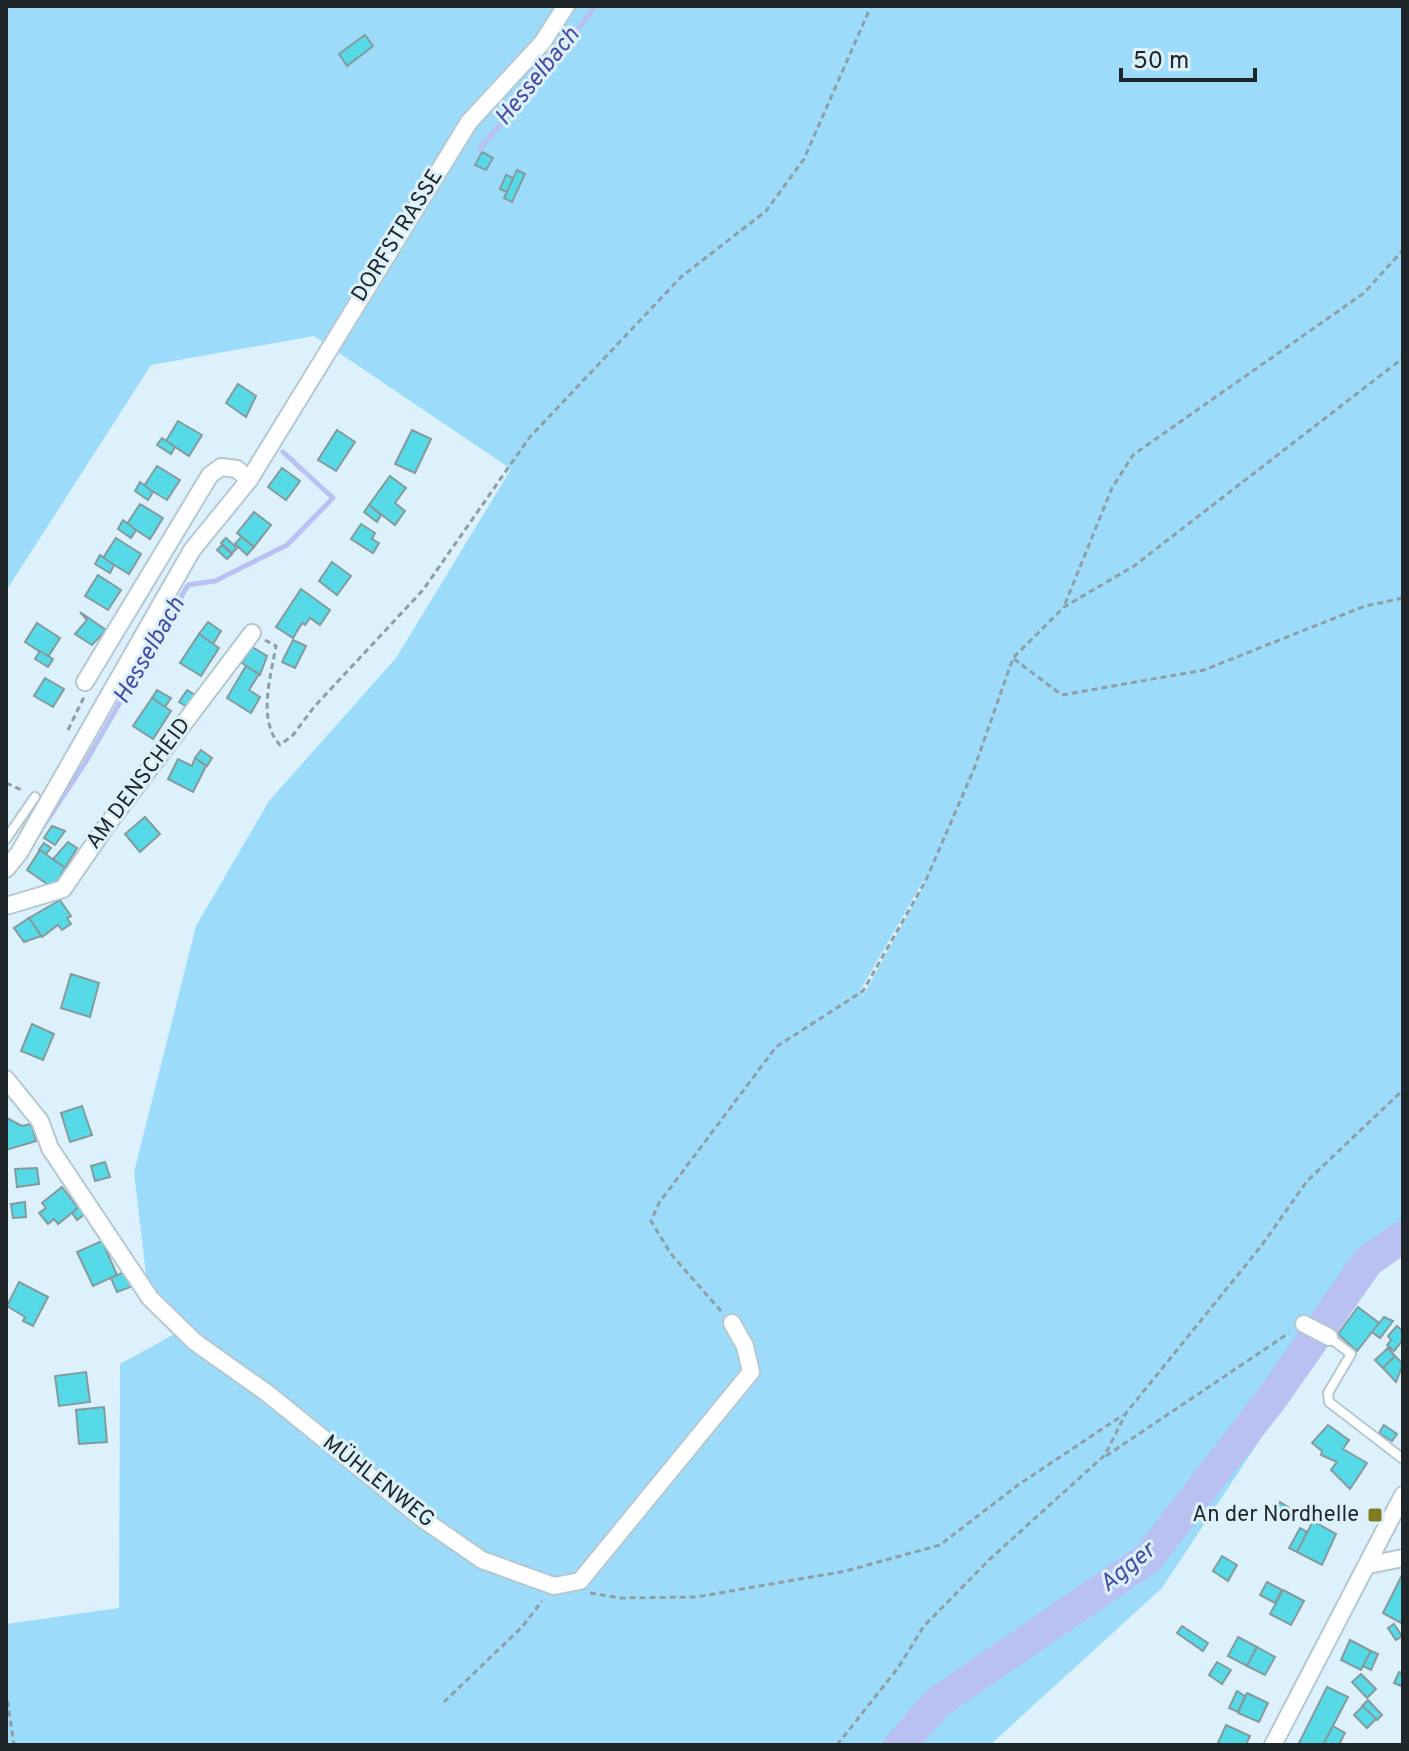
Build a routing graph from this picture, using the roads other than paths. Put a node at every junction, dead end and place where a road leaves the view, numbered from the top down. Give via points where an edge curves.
1 (566, 6) edge
2 (249, 480) junction
3 (252, 633) road end
4 (85, 682) dead end
5 (35, 797) road end
6 (6, 839) edge
7 (6, 869) edge
8 (6, 906) edge
9 (6, 1079) edge
10 (732, 1323) road end
11 (1304, 1324) road end
12 (1329, 1337) joint
13 (1403, 1459) edge
14 (1403, 1495) edge
15 (1403, 1558) edge
16 (1368, 1565) junction
17 (1273, 1745) edge

1 - 2 street, DORFSTRASSE via 542,43 469,122
2 - 4 street via 237,469 221,467 210,475
2 - 7 street, DORFSTRASSE via 184,563
3 - 8 street, AM DENSCHEID via 63,889
5 - 6 lane
9 - 10 street, MÜHLENWEG via 40,1121 50,1148 150,1298 188,1336 470,1552 554,1586 580,1581 751,1372
11 - 12 street
12 - 13 lane via 1351,1354 1328,1393 1329,1402
14 - 16 street
15 - 16 street
16 - 17 street

